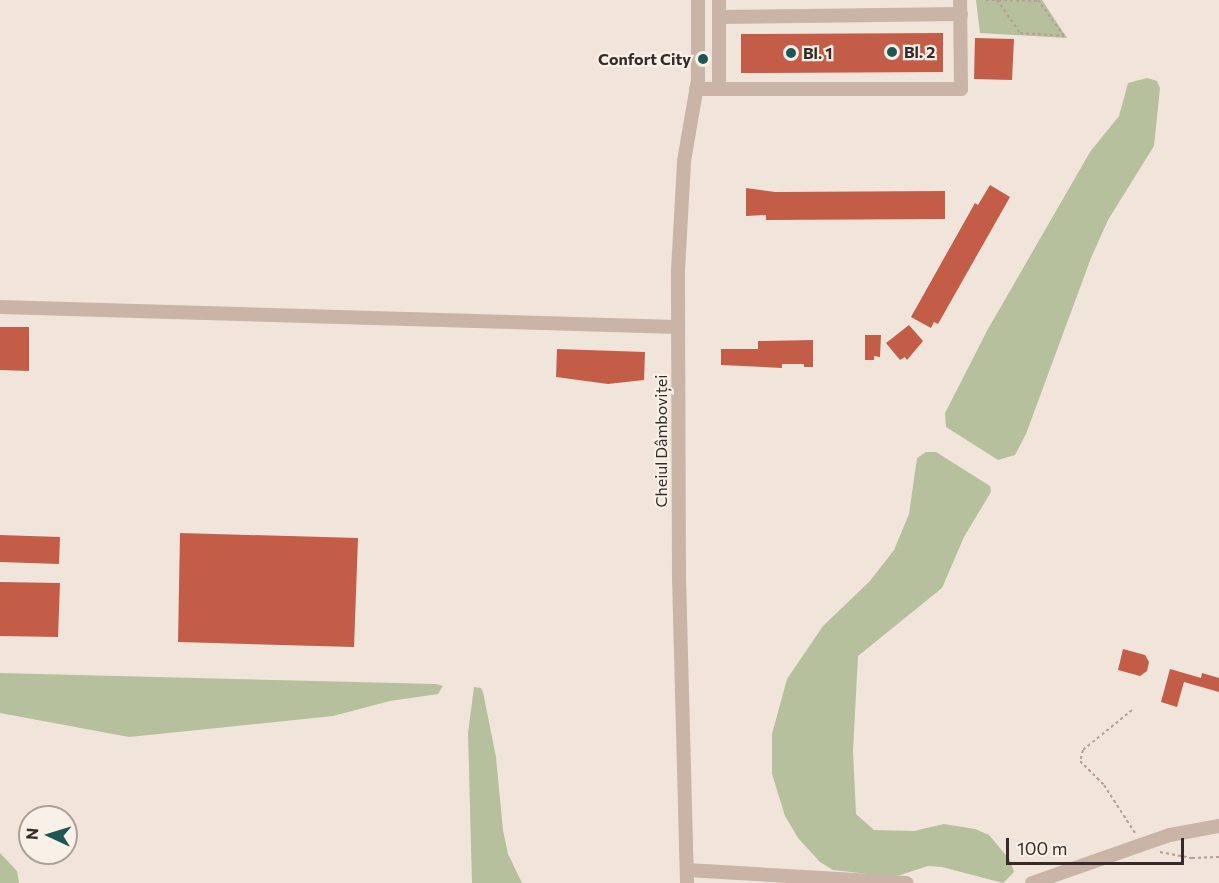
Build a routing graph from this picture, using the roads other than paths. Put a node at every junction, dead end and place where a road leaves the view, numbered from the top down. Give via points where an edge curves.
1 (698, 0) edge
2 (719, 0) edge
3 (960, 0) edge
4 (961, 14) junction
5 (719, 17) junction
6 (696, 89) junction
7 (719, 89) junction
8 (0, 307) edge
9 (677, 327) junction
10 (1219, 826) edge
11 (687, 877) edge
12 (907, 883) edge
13 (1032, 883) edge

1 - 6 street, Cheiul Dâmboviței
2 - 5 street
3 - 4 street
4 - 5 street
4 - 7 street via 961,89
5 - 7 street
6 - 7 street
6 - 9 street, Cheiul Dâmboviței via 682,180
8 - 9 street
9 - 11 street, Cheiul Dâmboviței
10 - 13 street via 1142,844
11 - 12 street

